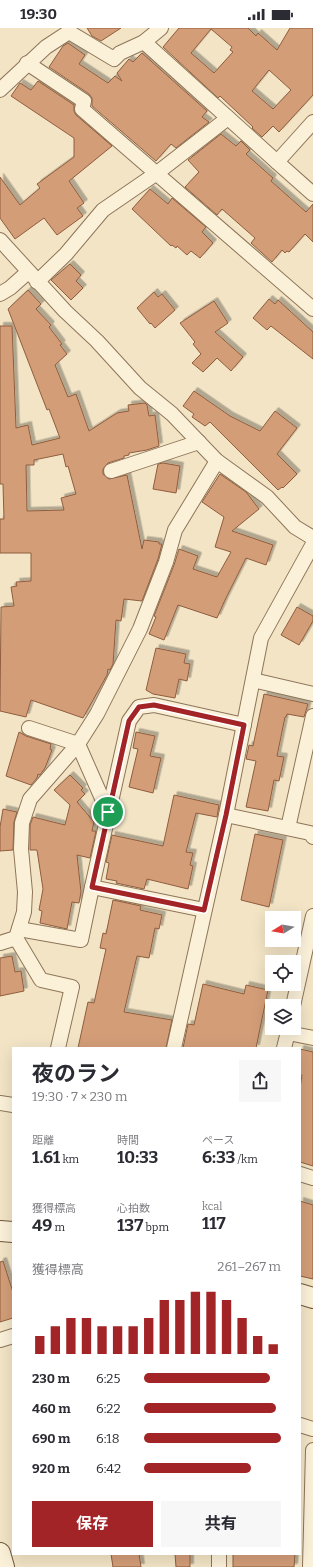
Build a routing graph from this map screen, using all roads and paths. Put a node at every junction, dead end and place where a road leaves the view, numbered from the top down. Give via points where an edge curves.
1 (161, 28) edge
2 (71, 30) edge
3 (144, 42) junction
4 (28, 63) junction
5 (0, 90) edge
6 (228, 118) junction
7 (313, 122) edge
8 (277, 162) junction
9 (157, 173) junction
10 (313, 194) edge
11 (0, 240) edge
12 (32, 277) junction
13 (0, 294) edge
14 (313, 309) edge
15 (199, 442) junction
16 (217, 460) junction
17 (110, 471) dead end
18 (313, 538) edge
19 (313, 544) edge
20 (252, 680) junction
21 (313, 694) edge
22 (313, 716) edge
23 (244, 725) junction
24 (29, 728) dead end
25 (78, 744) junction
26 (108, 812) junction
27 (226, 815) junction
28 (288, 828) junction
29 (313, 837) edge
30 (92, 887) junction
31 (204, 910) junction
32 (313, 916) edge
33 (17, 933) junction
34 (0, 943) edge
35 (295, 999) edge
36 (301, 1034) edge
37 (287, 1035) edge
38 (313, 1038) edge
39 (58, 1047) edge
40 (174, 1047) edge
41 (284, 1047) edge
42 (0, 1103) edge
43 (12, 1105) edge
44 (301, 1174) edge
45 (313, 1178) edge
46 (0, 1231) edge
47 (12, 1232) edge
48 (301, 1294) edge
49 (313, 1298) edge
50 (12, 1336) edge
51 (0, 1340) edge
52 (301, 1425) edge
53 (313, 1429) edge
54 (313, 1450) edge
55 (0, 1553) edge
56 (219, 1555) edge
57 (4, 1567) edge
58 (219, 1567) edge
59 (310, 1567) edge

1 - 3 street
2 - 3 street via 114,58
2 - 4 street
3 - 6 street
4 - 5 street
4 - 9 street via 84,101 86,112
6 - 8 street
6 - 9 street
7 - 8 street
8 - 10 street
9 - 12 street via 103,210 66,254
9 - 14 street
11 - 12 street
12 - 13 street
12 - 15 street via 140,388 172,414
15 - 16 street
15 - 17 street
16 - 18 street via 267,497 295,527
16 - 25 street via 175,530 166,562 140,629
19 - 20 street via 261,638
20 - 21 street
20 - 23 street
22 - 28 street
23 - 26 street via 154,705 139,707 129,721
23 - 27 street
24 - 25 street
25 - 26 street
25 - 33 street via 30,799 24,813 21,835 24,912
26 - 30 street
27 - 28 street
27 - 31 street
28 - 29 street via 310,833
30 - 31 street
30 - 33 street via 80,940
31 - 40 street
32 - 35 street
33 - 34 street
33 - 39 street via 41,980 72,987
36 - 38 street
37 - 41 street
42 - 43 street
44 - 45 street
46 - 47 main road
48 - 49 main road
50 - 51 street
52 - 53 street
54 - 59 street
55 - 57 main road
56 - 58 street

